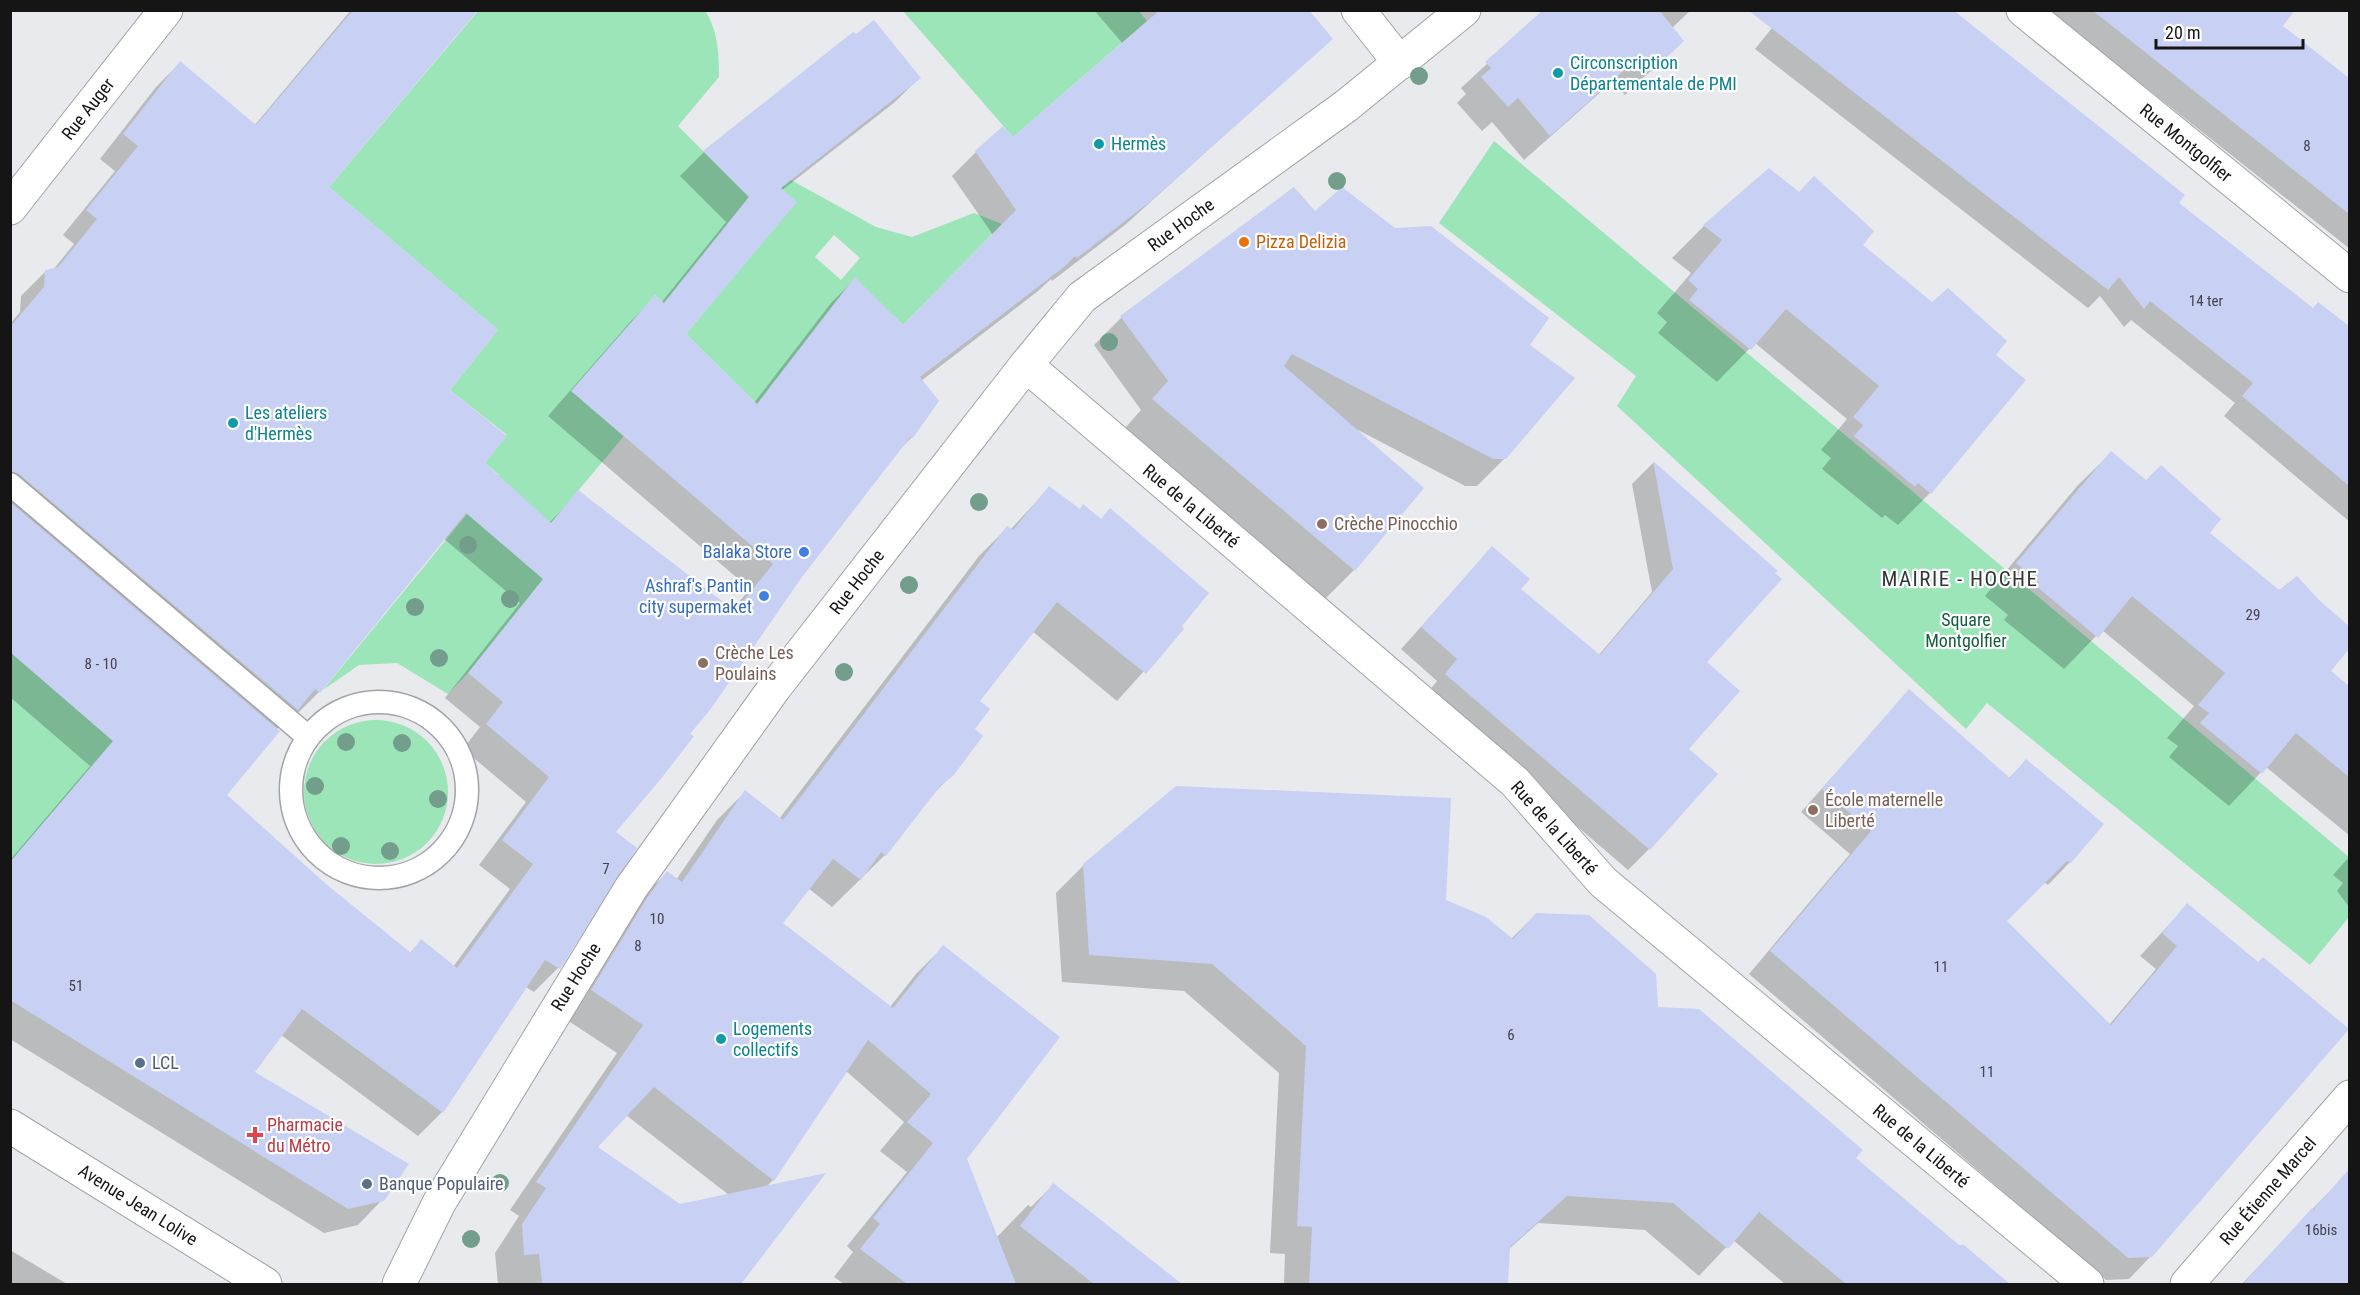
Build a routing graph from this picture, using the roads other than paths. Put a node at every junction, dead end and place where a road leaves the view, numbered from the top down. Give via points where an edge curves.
1 (166, 10) edge
2 (1358, 10) edge
3 (1464, 10) edge
4 (2023, 10) edge
5 (1400, 63) junction
6 (10, 208) edge
7 (2349, 276) edge
8 (1026, 365) junction
9 (10, 484) edge
10 (307, 736) junction
11 (2349, 1097) edge
12 (10, 1126) edge
13 (265, 1284) edge
14 (399, 1284) edge
15 (2087, 1284) edge
16 (2187, 1284) edge

1 - 6 street, Rue Auger
2 - 5 street
3 - 5 street, Rue Hoche
4 - 7 street, Rue Montgolfier
5 - 8 street, Rue Hoche via 1082,297
8 - 14 street, Rue Hoche via 775,687 631,888 440,1203
8 - 15 street, Rue de la Liberté via 1515,782 1603,882
9 - 10 lane
10 - 10 lane via 334,712 369,701 406,705 438,723 459,753 468,789 460,824 440,855 408,874 370,879 335,867 307,842 291,808 292,770
11 - 16 street, Rue Étienne Marcel
12 - 13 street, Avenue Jean Lolive

